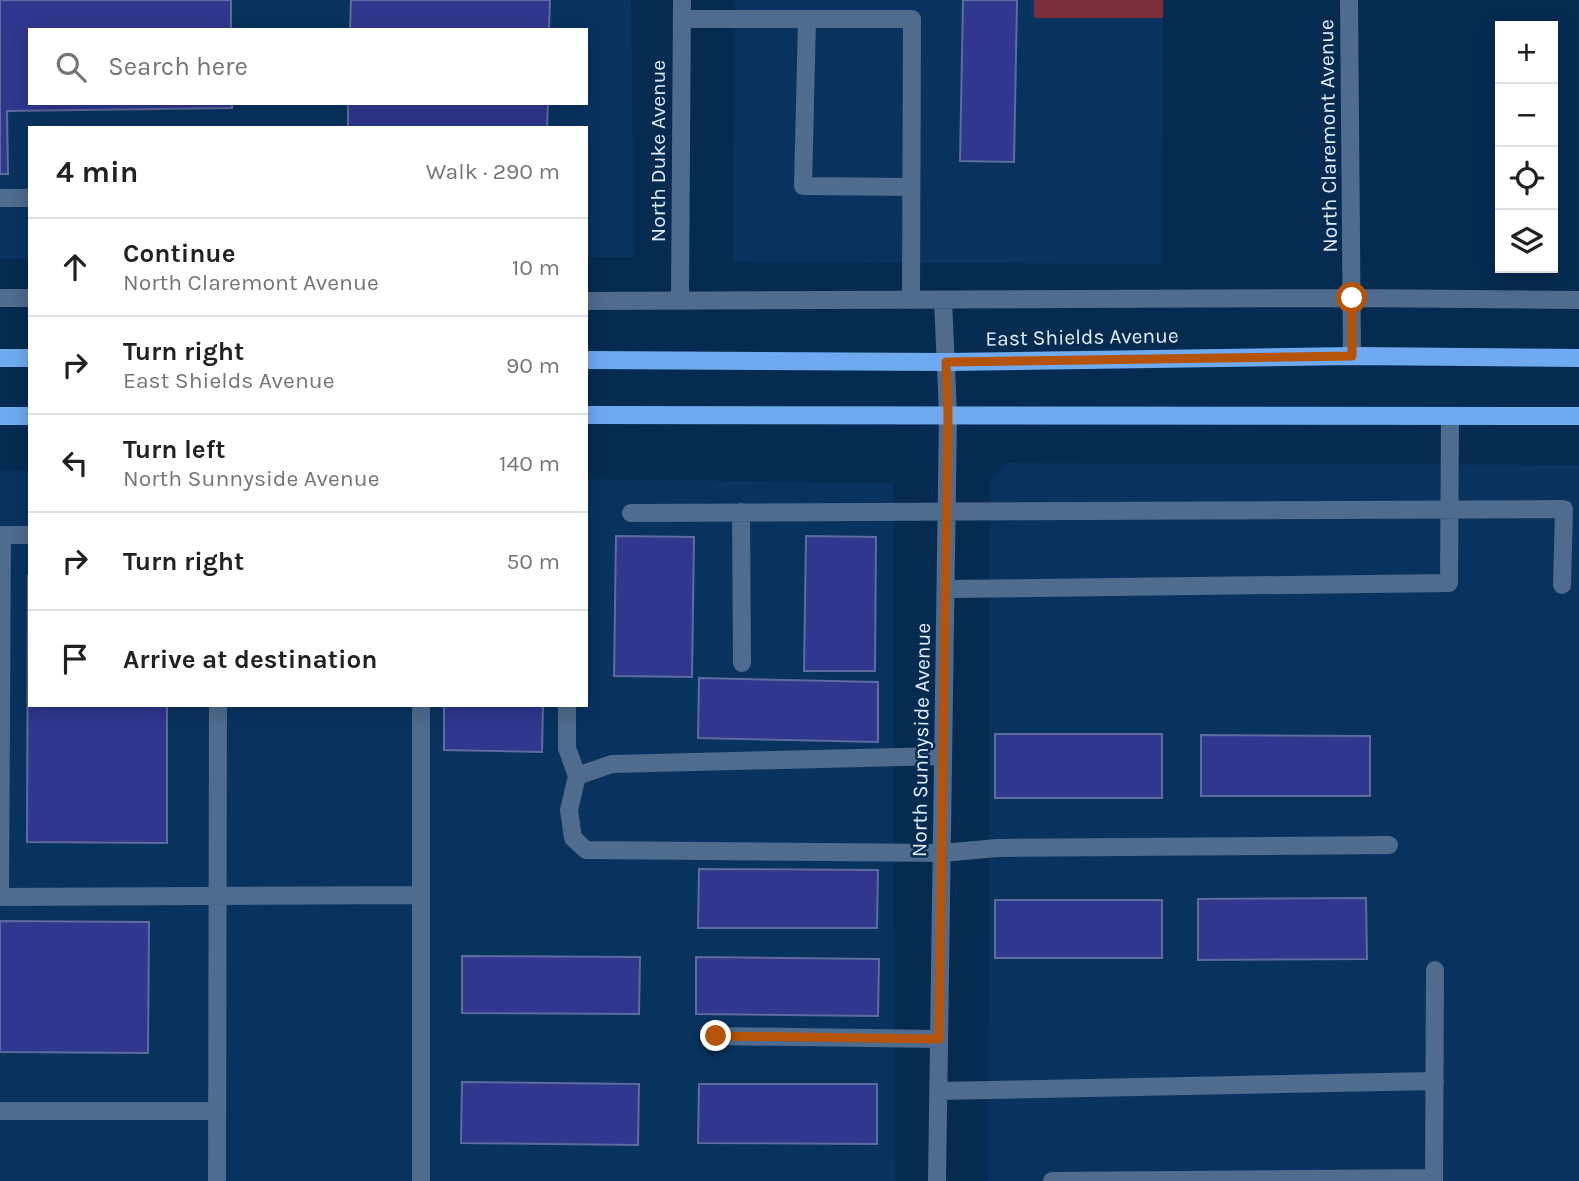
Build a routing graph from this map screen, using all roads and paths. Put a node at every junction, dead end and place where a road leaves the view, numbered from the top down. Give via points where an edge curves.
1 (682, 0) edge
2 (1349, 0) edge
3 (682, 19) junction
4 (807, 19) junction
5 (911, 187) junction
6 (0, 198) edge
7 (28, 198) edge
8 (0, 298) edge
9 (28, 298) edge
10 (1352, 298) junction
11 (911, 300) junction
12 (943, 300) junction
13 (1579, 300) edge
14 (588, 301) edge
15 (680, 301) junction
16 (1352, 356) junction
17 (0, 358) edge
18 (28, 358) edge
19 (1579, 358) edge
20 (588, 360) edge
21 (946, 362) junction
22 (948, 414) junction
23 (588, 415) edge
24 (0, 416) edge
25 (28, 416) edge
26 (1450, 416) junction
27 (1579, 416) edge
28 (1449, 509) junction
29 (947, 511) junction
30 (741, 512) junction
31 (631, 513) dead end
32 (1, 533) edge
33 (28, 535) edge
34 (1562, 585) dead end
35 (946, 589) junction
36 (742, 663) dead end
37 (218, 707) edge
38 (421, 707) edge
39 (567, 707) edge
40 (943, 756) junction
41 (577, 776) junction
42 (1389, 845) dead end
43 (942, 853) junction
44 (217, 895) junction
45 (421, 895) junction
46 (0, 897) edge
47 (1435, 970) dead end
48 (716, 1036) dead end
49 (939, 1039) junction
50 (1435, 1081) junction
51 (938, 1091) junction
52 (0, 1111) edge
53 (217, 1111) junction
54 (1434, 1180) edge
55 (217, 1181) edge
56 (421, 1181) edge
57 (937, 1181) edge
58 (1052, 1181) edge

1 - 3 street, North Duke Avenue
2 - 10 street, North Claremont Avenue
3 - 4 street
3 - 15 street, North Duke Avenue
4 - 5 street via 912,19
4 - 5 street via 803,186
5 - 11 street
6 - 7 street
8 - 9 street
10 - 12 street, East Shields Avenue
10 - 13 street, East Shields Avenue
10 - 16 street, North Claremont Avenue
11 - 12 street, East Shields Avenue
11 - 15 street, East Shields Avenue
12 - 21 street, North Sunnyside Avenue
14 - 15 street, East Shields Avenue
16 - 19 main road, East Shields Avenue
16 - 21 main road, East Shields Avenue
17 - 18 main road
20 - 21 main road, East Shields Avenue
21 - 22 street, North Sunnyside Avenue
22 - 23 main road
22 - 26 main road
22 - 29 street, North Sunnyside Avenue
24 - 25 main road
26 - 27 main road
26 - 28 street
28 - 29 street
28 - 34 street via 1564,509
28 - 35 street via 1449,583
29 - 30 street
29 - 35 street, North Sunnyside Avenue
30 - 31 street
30 - 36 street
32 - 33 street
32 - 46 street
35 - 40 street, North Sunnyside Avenue
37 - 44 street
38 - 45 street
39 - 41 street via 567,748
40 - 41 street via 612,764
40 - 43 street, North Sunnyside Avenue
41 - 43 street via 569,810 573,838 586,850
42 - 43 street via 998,848
43 - 49 street, North Sunnyside Avenue
44 - 45 street
44 - 46 street
44 - 53 street
45 - 56 street
47 - 50 street
48 - 49 street
49 - 51 street, North Sunnyside Avenue
50 - 51 street
50 - 54 street
51 - 57 street, North Sunnyside Avenue
52 - 53 street
53 - 55 street
54 - 58 street

